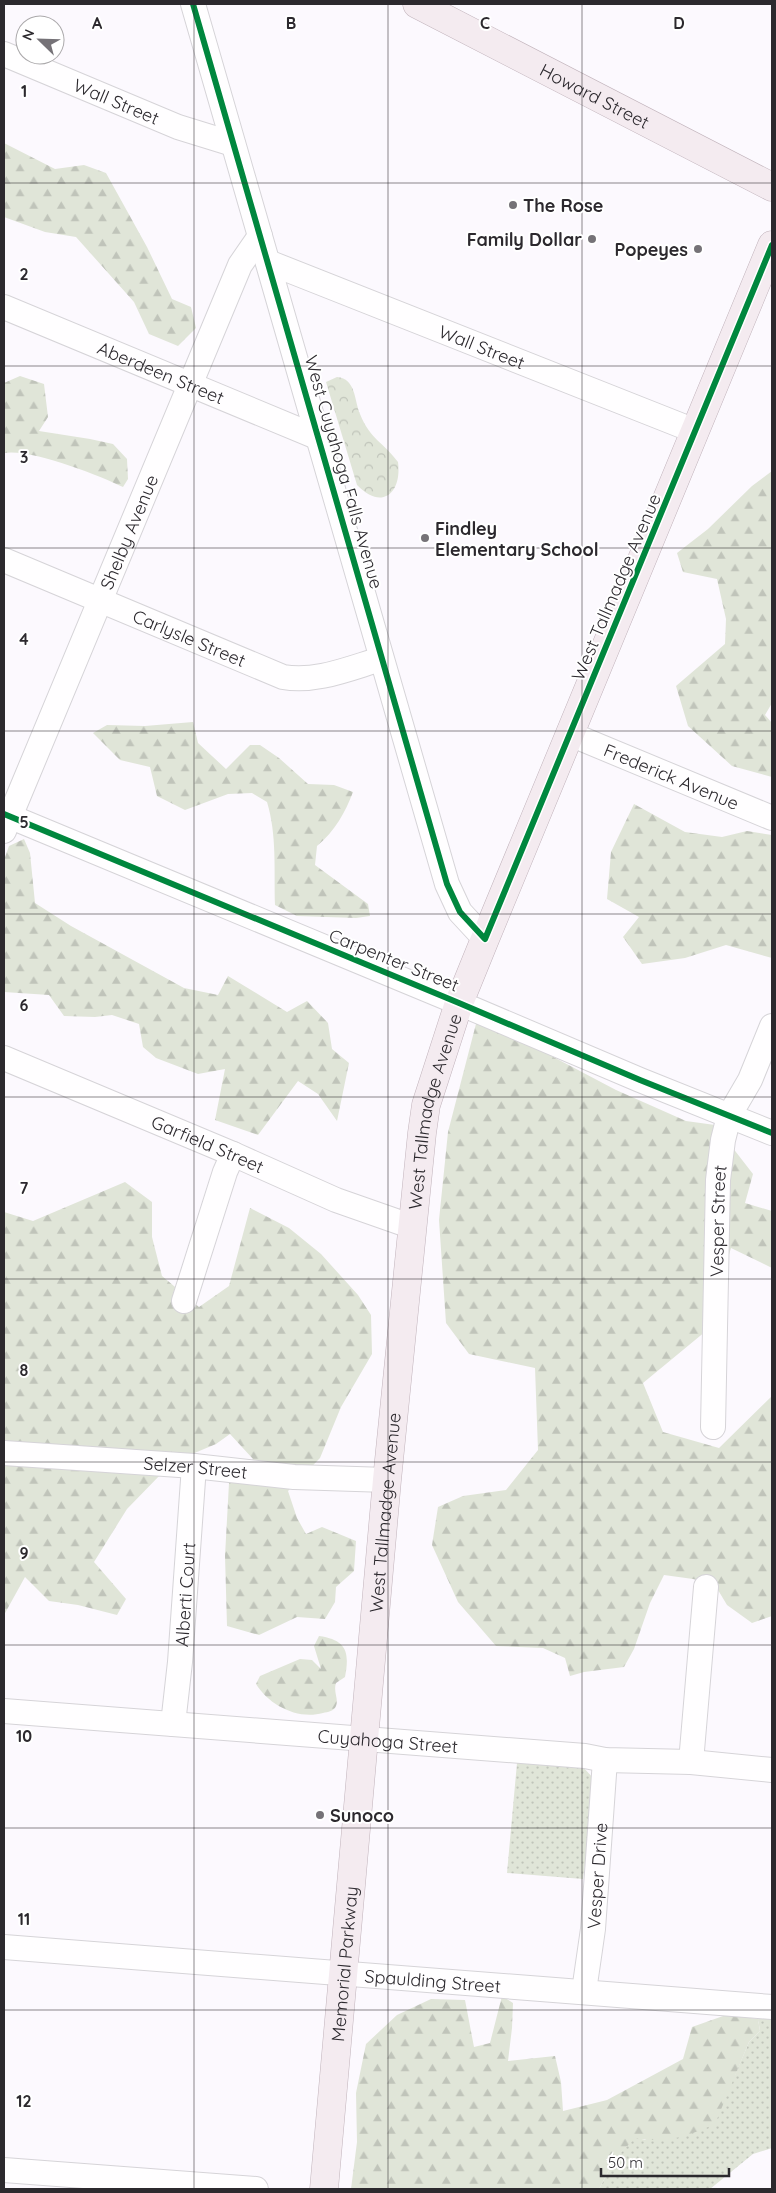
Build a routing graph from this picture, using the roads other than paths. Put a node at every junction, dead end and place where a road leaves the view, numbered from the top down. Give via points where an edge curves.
1 (193, 4) edge
2 (417, 4) edge
3 (4, 54) edge
4 (233, 144) junction
5 (772, 187) edge
6 (260, 236) junction
7 (772, 246) edge
8 (268, 262) junction
9 (4, 307) edge
10 (190, 385) junction
11 (695, 431) junction
12 (319, 438) junction
13 (4, 560) edge
14 (100, 599) junction
15 (381, 659) junction
16 (570, 734) junction
17 (772, 818) edge
18 (6, 820) edge
19 (485, 939) junction
20 (460, 1003) junction
21 (772, 1026) edge
22 (4, 1058) edge
23 (729, 1116) junction
24 (772, 1133) edge
25 (233, 1154) junction
26 (413, 1227) junction
27 (184, 1301) dead end
28 (713, 1427) dead end
29 (4, 1453) edge
30 (194, 1466) junction
31 (387, 1480) junction
32 (706, 1587) dead end
33 (4, 1711) edge
34 (173, 1724) junction
35 (364, 1739) junction
36 (605, 1760) junction
37 (692, 1762) junction
38 (772, 1770) edge
39 (4, 1947) edge
40 (344, 1973) junction
41 (584, 1991) junction
42 (772, 2007) edge
43 (4, 2170) edge
44 (256, 2189) edge
45 (324, 2189) edge

1 - 4 street, West Cuyahoga Falls Avenue
2 - 5 main road, Howard Street
3 - 4 street, Wall Street via 178,127
4 - 6 street, West Cuyahoga Falls Avenue
6 - 8 street, West Cuyahoga Falls Avenue
6 - 10 street, Shelby Avenue via 240,265
7 - 11 main road, West Tallmadge Avenue
8 - 11 street, Wall Street
8 - 12 street, West Cuyahoga Falls Avenue
9 - 10 street, Aberdeen Street
10 - 12 street, Aberdeen Street
10 - 14 street, Shelby Avenue
11 - 16 main road, West Tallmadge Avenue
12 - 15 street, West Cuyahoga Falls Avenue
13 - 14 street, Carlysle Street
14 - 15 street, Carlysle Street via 283,677 311,678
14 - 18 street, Shelby Avenue
15 - 19 street, West Cuyahoga Falls Avenue via 447,884 460,912
16 - 17 street, Frederick Avenue
16 - 19 main road, West Tallmadge Avenue
18 - 20 street, Carpenter Street
19 - 20 main road, West Tallmadge Avenue
20 - 23 street, Carpenter Street
20 - 26 main road, West Tallmadge Avenue via 426,1106
21 - 23 street, Vesper Street via 750,1080
22 - 25 street, Garfield Street
23 - 24 street, Carpenter Street
23 - 28 street, Vesper Street via 718,1180
25 - 26 street, Garfield Street via 336,1200
25 - 27 street
26 - 31 main road, West Tallmadge Avenue
29 - 30 street, Selzer Street
30 - 31 street, Selzer Street via 294,1477
30 - 34 street, Alberti Court
31 - 35 main road, West Tallmadge Avenue
32 - 37 street
33 - 34 street, Cuyahoga Street
34 - 35 street, Cuyahoga Street
35 - 36 street, Cuyahoga Street via 534,1751
35 - 40 main road, Memorial Parkway
36 - 37 street, Cuyahoga Street
36 - 41 street, Vesper Drive
37 - 38 street, Cuyahoga Street
39 - 40 street, Spaulding Street
40 - 41 street, Spaulding Street
40 - 45 main road, Memorial Parkway
41 - 42 street, Spaulding Street
43 - 44 street

